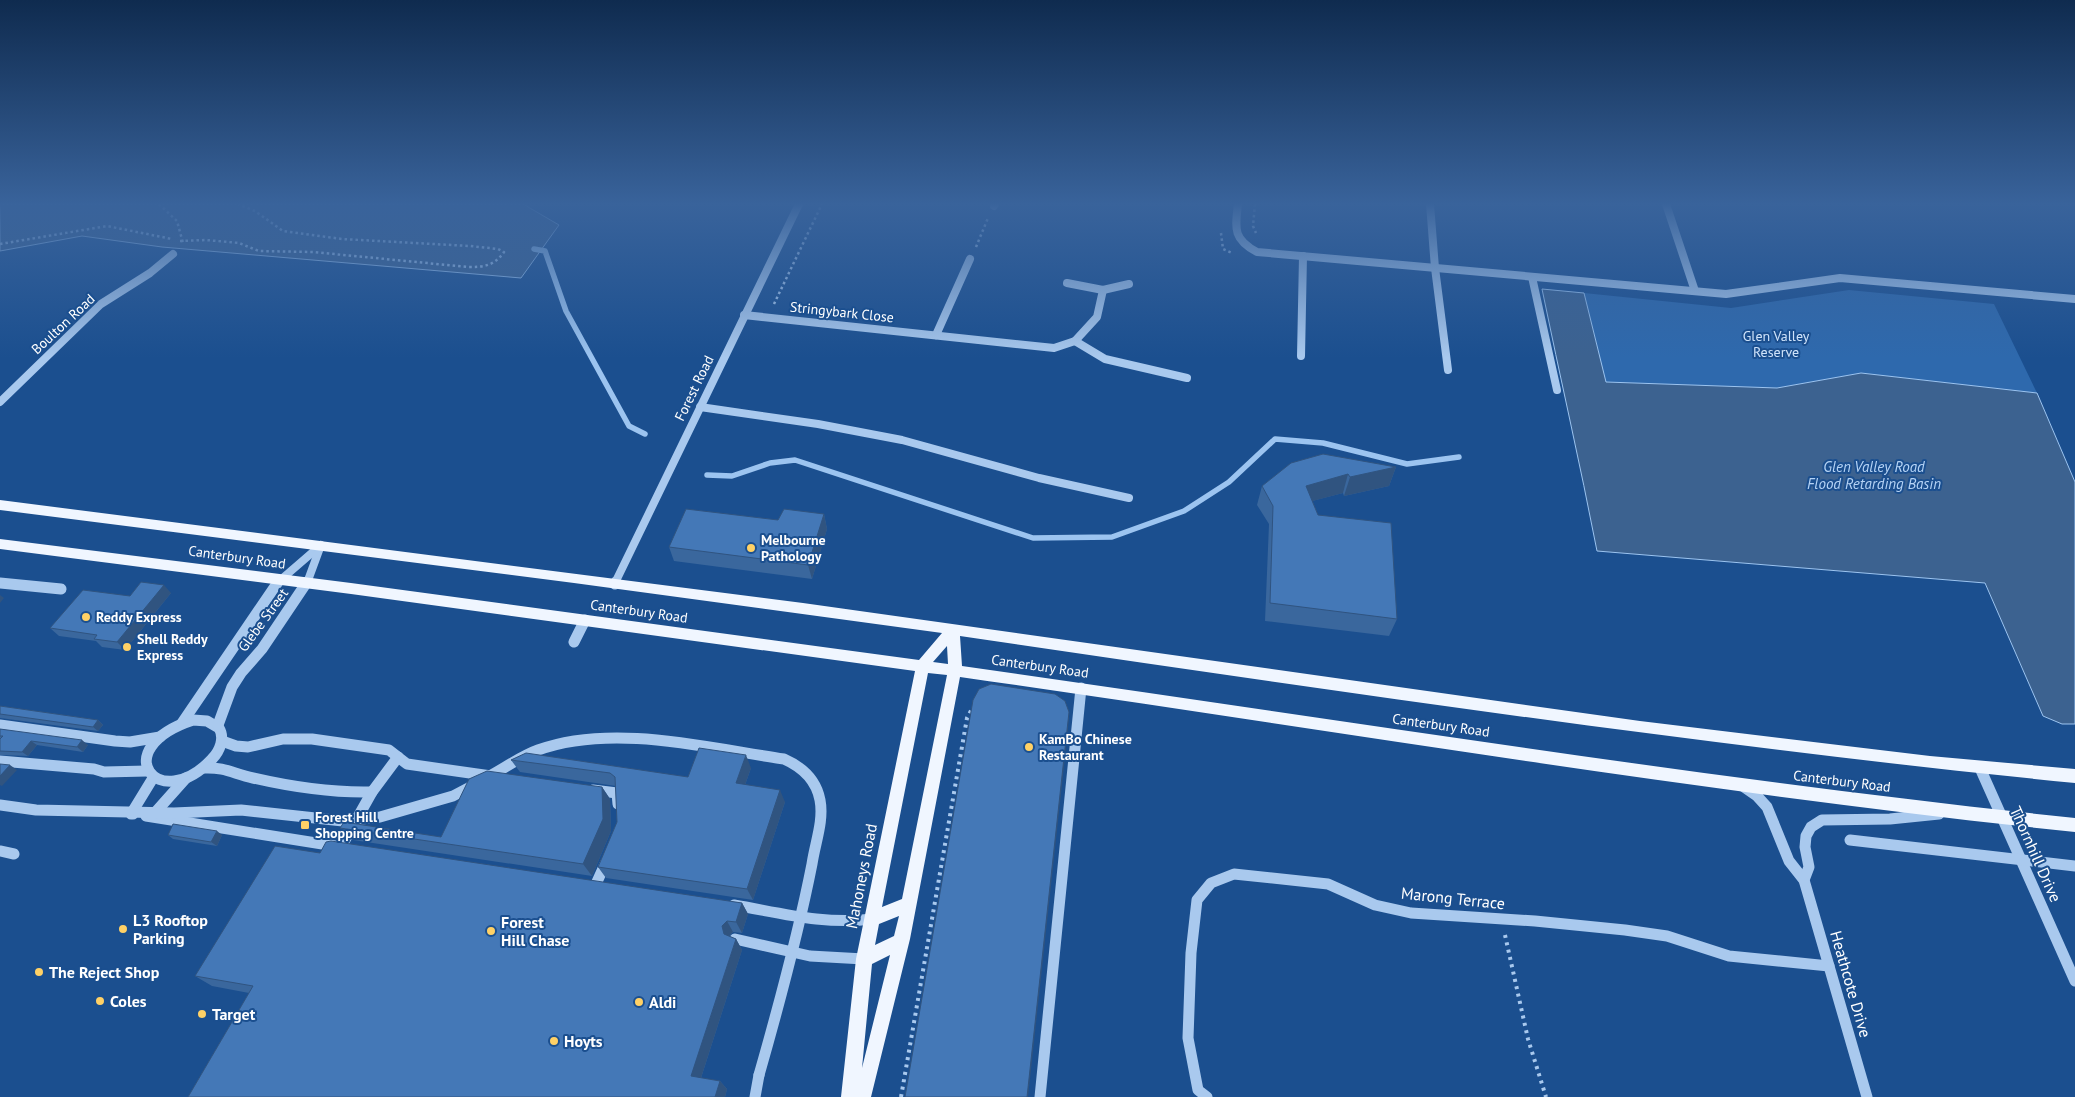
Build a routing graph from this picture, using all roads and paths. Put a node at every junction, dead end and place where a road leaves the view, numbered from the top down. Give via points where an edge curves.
1 (172, 255) edge
2 (346, 255) edge
3 (502, 255) edge
4 (774, 255) edge
5 (798, 255) edge
6 (972, 255) edge
7 (1294, 255) edge
8 (1434, 255) edge
9 (1683, 255) edge
10 (1303, 256) junction
11 (970, 259) joint
12 (1435, 268) junction
13 (1532, 277) junction
14 (1067, 283) dead end
15 (1129, 284) dead end
16 (1103, 290) junction
17 (1695, 291) junction
18 (2075, 299) edge
19 (772, 309) dead end
20 (744, 315) junction
21 (936, 335) junction
22 (1075, 341) junction
23 (1301, 356) dead end
24 (1448, 370) dead end
25 (1186, 378) dead end
26 (1558, 390) dead end
27 (0, 402) edge
28 (700, 407) junction
29 (1130, 498) dead end
30 (1, 508) edge
31 (0, 544) edge
32 (321, 545) junction
33 (280, 579) junction
34 (0, 583) edge
35 (307, 583) junction
36 (615, 584) junction
37 (61, 589) dead end
38 (585, 620) junction
39 (953, 629) junction
40 (574, 642) dead end
41 (923, 665) junction
42 (955, 670) junction
43 (1081, 688) junction
44 (976, 704) edge
45 (182, 723) junction
46 (0, 725) edge
47 (218, 726) junction
48 (160, 737) junction
49 (222, 741) junction
50 (398, 757) junction
51 (0, 761) edge
52 (204, 768) junction
53 (1980, 768) junction
54 (150, 774) junction
55 (2075, 776) edge
56 (186, 778) junction
57 (510, 779) edge
58 (1741, 785) junction
59 (578, 788) edge
60 (372, 792) junction
61 (0, 805) edge
62 (1956, 812) junction
63 (618, 813) edge
64 (151, 817) junction
65 (2002, 818) junction
66 (2075, 825) edge
67 (1850, 840) dead end
68 (612, 848) edge
69 (0, 852) edge
70 (14, 854) dead end
71 (2021, 860) junction
72 (2075, 866) edge
73 (1804, 880) junction
74 (596, 884) edge
75 (718, 902) edge
76 (909, 904) junction
77 (872, 919) junction
78 (1502, 920) junction
79 (734, 938) edge
80 (901, 941) junction
81 (864, 959) junction
82 (1829, 966) junction
83 (2075, 981) edge
84 (754, 1097) edge
85 (850, 1097) edge
86 (862, 1097) edge
87 (901, 1097) edge
88 (1040, 1097) edge
89 (1207, 1097) edge
90 (1546, 1097) edge
91 (1867, 1097) edge

1 - 27 street, Boulton Road via 101,304
2 - 3 path via 468,267 489,267
4 - 20 street, Forest Road
5 - 19 path
6 - 11 path
7 - 10 street
8 - 12 street
9 - 17 street
10 - 12 street
10 - 23 street
11 - 21 street
12 - 13 street
12 - 24 street
13 - 17 street
13 - 26 street
14 - 16 street
15 - 16 street
16 - 22 street via 1097,317
17 - 18 street via 1726,294 1840,278
20 - 21 street, Stringybark Close
20 - 28 street, Forest Road
21 - 22 street, Stringybark Close via 1054,348
22 - 25 street via 1105,359
28 - 29 street via 902,440 1039,478
28 - 36 street, Forest Road
30 - 32 main road, Canterbury Road
31 - 33 main road, Canterbury Road
32 - 33 street, Glebe Street
32 - 35 street, Glebe Street
32 - 36 main road, Canterbury Road
33 - 35 main road, Canterbury Road
33 - 45 street, Glebe Street
34 - 37 street
35 - 38 main road, Canterbury Road
35 - 47 street, Glebe Street via 232,687
36 - 39 main road, Canterbury Road
38 - 40 street
38 - 41 main road, Canterbury Road
39 - 41 main road
39 - 42 main road
39 - 53 main road, Canterbury Road via 1409,696
41 - 42 main road, Canterbury Road
41 - 77 main road, Mahoneys Road
42 - 43 main road, Canterbury Road
42 - 76 main road
43 - 58 main road, Canterbury Road
43 - 88 street
44 - 87 path via 967,718
45 - 47 street via 203,720
45 - 48 street
46 - 48 street via 130,742
47 - 49 street
48 - 54 street via 147,755
49 - 50 street via 248,747 284,739 312,739 389,750
49 - 52 street
50 - 57 street via 407,764
50 - 60 street
51 - 54 street
52 - 56 street
52 - 60 street via 219,767 252,778 340,793
53 - 55 main road, Canterbury Road
53 - 65 street, Thornhill Drive
54 - 56 street via 162,781
54 - 64 street via 131,814
56 - 64 street
58 - 62 main road, Canterbury Road
58 - 73 street, Heathcote Drive via 1758,796 1767,807 1780,833 1788,861
59 - 63 street via 617,793
60 - 64 street via 346,848
61 - 84 street, bridge via 36,810 174,814 241,810 342,821 380,817 453,796 539,750 565,742 657,742 797,764 806,771 818,793 821,814 806,893
62 - 65 main road, Canterbury Road
62 - 73 street, Heathcote Drive via 1890,820 1822,820 1806,836 1809,867
65 - 66 main road, Canterbury Road
65 - 71 street, Thornhill Drive
67 - 71 street
68 - 74 street
69 - 70 street
71 - 72 street
71 - 83 street, Thornhill Drive
73 - 82 street, Heathcote Drive
75 - 77 lane via 825,921
76 - 77 main road
76 - 80 main road
77 - 81 main road, Mahoneys Road
78 - 82 street, Marong Terrace via 1625,930 1667,936 1729,956
78 - 89 street, Marong Terrace via 1411,913 1375,905 1328,884 1234,874 1211,883 1198,900 1191,953 1188,1038 1198,1090
78 - 90 path via 1528,1039
79 - 81 street via 810,956
80 - 81 main road
80 - 86 main road
81 - 85 main road, Mahoneys Road
82 - 91 street, Heathcote Drive

